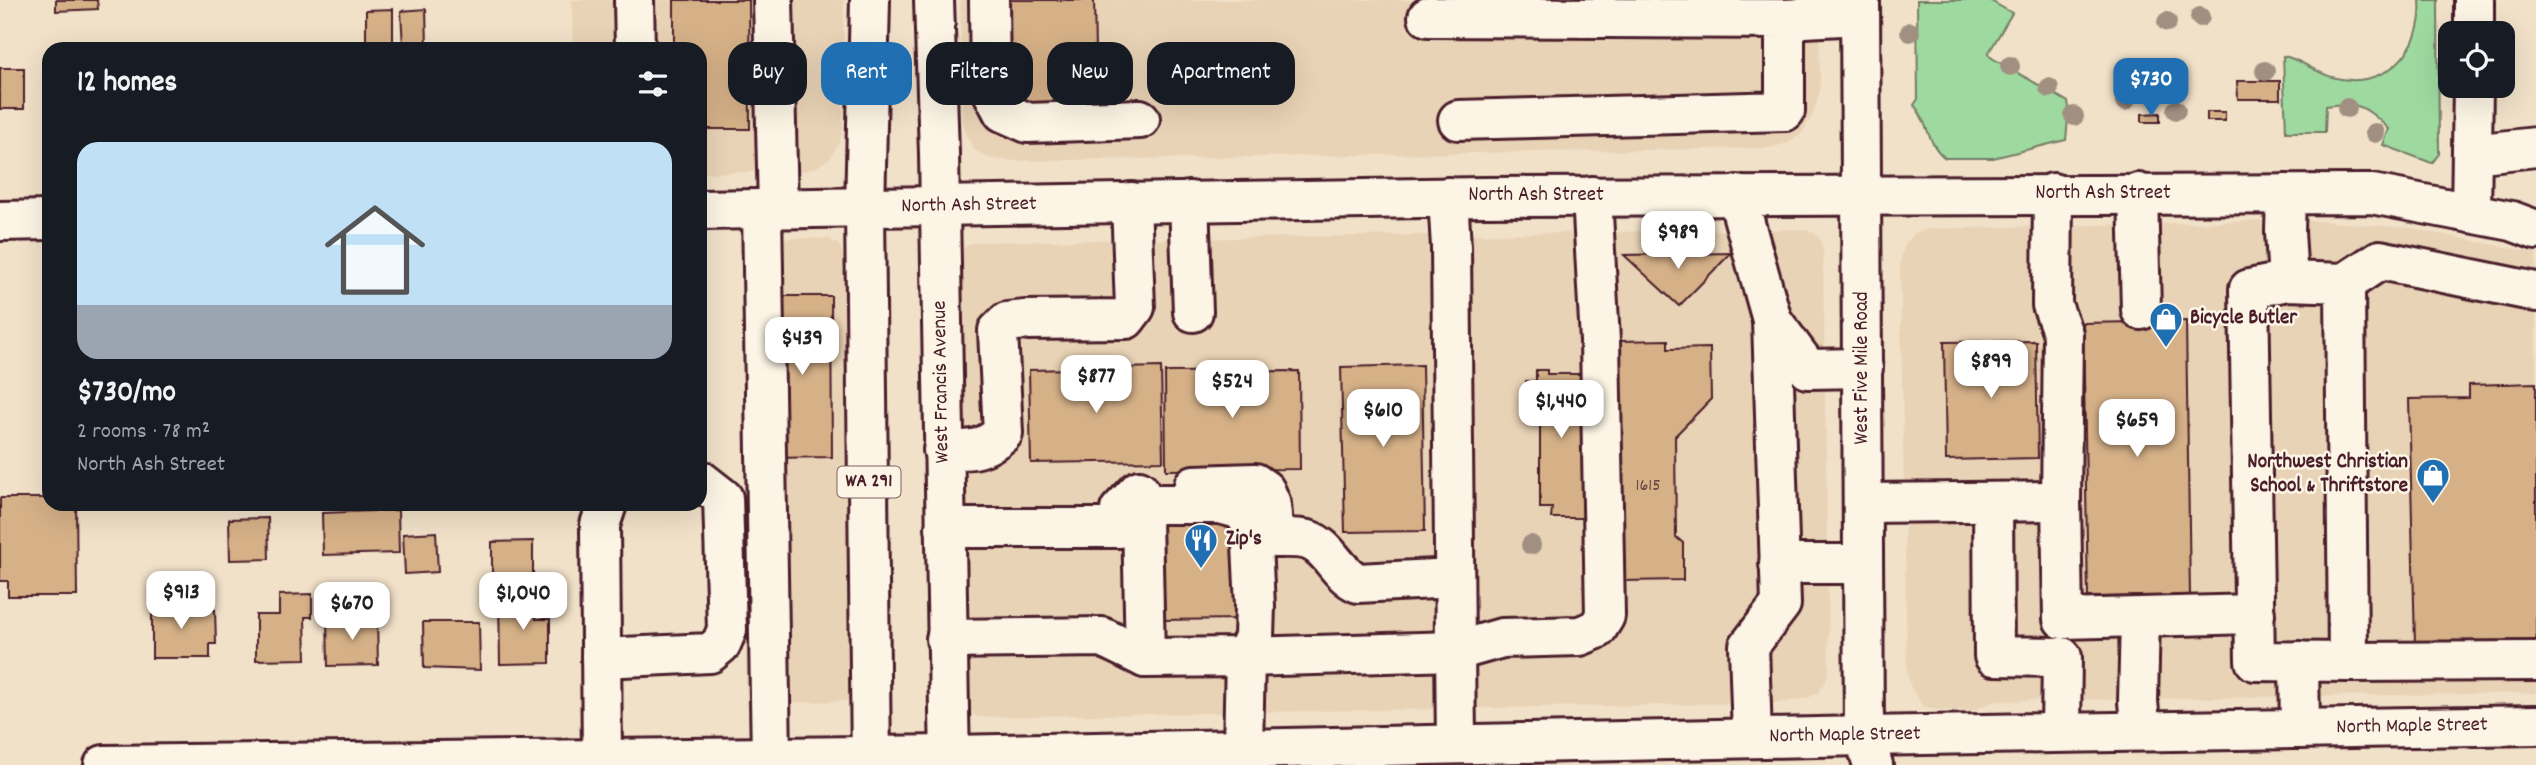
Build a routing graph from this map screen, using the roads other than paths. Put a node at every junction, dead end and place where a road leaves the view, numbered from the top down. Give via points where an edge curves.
1 (634, 0) edge
2 (773, 0) edge
3 (870, 0) edge
4 (934, 0) edge
5 (989, 0) edge
6 (2474, 0) edge
7 (1860, 8) edge
8 (1428, 17) dead end
9 (1785, 19) junction
10 (2474, 21) edge
11 (635, 42) edge
12 (2473, 98) edge
13 (1140, 119) dead end
14 (1458, 120) dead end
15 (2536, 146) edge
16 (2472, 154) junction
17 (2138, 193) junction
18 (1862, 194) junction
19 (2053, 194) junction
20 (2286, 194) junction
21 (1737, 195) junction
22 (1592, 196) junction
23 (1448, 197) junction
24 (1189, 201) junction
25 (1132, 202) junction
26 (939, 207) junction
27 (865, 208) junction
28 (770, 209) junction
29 (707, 210) edge
30 (2471, 213) junction
31 (42, 220) edge
32 (0, 221) edge
33 (2536, 230) edge
34 (2288, 281) junction
35 (2345, 283) junction
36 (2536, 292) edge
37 (2141, 310) dead end
38 (1193, 312) dead end
39 (1772, 320) junction
40 (1863, 368) junction
41 (943, 450) junction
42 (707, 486) edge
43 (2061, 501) junction
44 (1993, 502) junction
45 (1863, 503) junction
46 (605, 511) edge
47 (945, 528) junction
48 (1779, 564) junction
49 (1863, 564) junction
50 (1454, 578) junction
51 (2255, 614) junction
52 (2140, 618) junction
53 (2063, 619) junction
54 (946, 639) junction
55 (1455, 651) junction
56 (1245, 657) junction
57 (2062, 657) junction
58 (601, 658) junction
59 (1145, 658) junction
60 (2298, 661) junction
61 (2536, 661) edge
62 (2348, 662) junction
63 (2536, 725) edge
64 (2300, 729) junction
65 (2141, 731) junction
66 (2061, 732) junction
67 (1752, 738) junction
68 (1456, 744) junction
69 (1243, 749) junction
70 (1868, 750) edge
71 (771, 757) junction
72 (602, 759) junction
73 (950, 760) edge
74 (871, 761) edge
75 (104, 765) edge

1 - 11 main road
2 - 28 main road
3 - 27 main road, WA 291
4 - 26 main road, West Francis Avenue
5 - 13 main road via 990,87 1003,112 1028,123
6 - 10 main road
7 - 9 main road
7 - 18 main road, West Five Mile Road
8 - 9 main road
9 - 14 main road via 1785,111
12 - 16 main road
15 - 16 main road
16 - 30 main road
17 - 19 main road, North Ash Street
17 - 20 main road, North Ash Street
17 - 37 main road
18 - 19 main road, North Ash Street
18 - 21 main road, North Ash Street
18 - 40 main road, West Five Mile Road
19 - 43 main road via 2052,305 2063,334
20 - 30 main road, North Ash Street via 2372,194
20 - 34 main road
21 - 22 main road, North Ash Street
21 - 39 main road
22 - 23 main road, North Ash Street
22 - 55 main road via 1600,341 1605,616 1597,629 1580,636 1502,638
23 - 24 main road, North Ash Street
23 - 50 main road
24 - 25 main road, North Ash Street
24 - 38 main road
25 - 26 main road, North Ash Street
25 - 41 main road via 1135,307 1126,319 1007,323 999,331 1003,433 988,446
26 - 27 main road, North Ash Street
26 - 41 main road, West Francis Avenue
27 - 28 main road, North Ash Street
27 - 74 main road, WA 291
28 - 29 main road, North Ash Street
28 - 71 main road
30 - 33 main road, North Ash Street
31 - 32 main road
34 - 35 main road
34 - 51 main road via 2249,289
35 - 36 main road via 2381,260
35 - 62 main road
39 - 40 main road via 1808,369
39 - 48 main road
40 - 45 main road, West Five Mile Road
41 - 47 main road, West Francis Avenue
42 - 58 main road via 723,498 727,630 721,644 710,653
43 - 44 main road
43 - 53 main road
44 - 45 main road
44 - 57 main road via 1994,656
45 - 49 main road, West Five Mile Road
46 - 58 main road via 600,525
47 - 50 main road via 1120,528 1120,510 1142,486 1255,483 1265,490 1271,504 1274,538 1309,540 1327,552 1345,577 1358,583
47 - 54 main road, West Francis Avenue
48 - 49 main road
48 - 67 main road via 1780,604 1749,646
49 - 70 main road, West Five Mile Road
50 - 55 main road
51 - 52 main road
51 - 60 main road via 2255,661
52 - 53 main road
52 - 65 main road
53 - 57 main road
54 - 59 main road via 1102,637
54 - 73 main road, West Francis Avenue
55 - 56 main road
55 - 68 main road
56 - 59 main road
56 - 59 main road via 1254,637 1251,523 1242,510 1220,504 1157,504 1142,518
56 - 69 main road
57 - 66 main road
58 - 72 main road
60 - 62 main road
60 - 64 main road
61 - 62 main road
63 - 64 main road, North Maple Street
64 - 65 main road, North Maple Street
65 - 66 main road, North Maple Street
66 - 70 main road, North Maple Street
67 - 68 main road, North Maple Street
67 - 70 main road, North Maple Street
68 - 69 main road, North Maple Street
69 - 73 main road, North Maple Street
71 - 72 main road, North Maple Street
71 - 74 main road, North Maple Street
72 - 75 main road, North Maple Street
73 - 74 main road, North Maple Street

